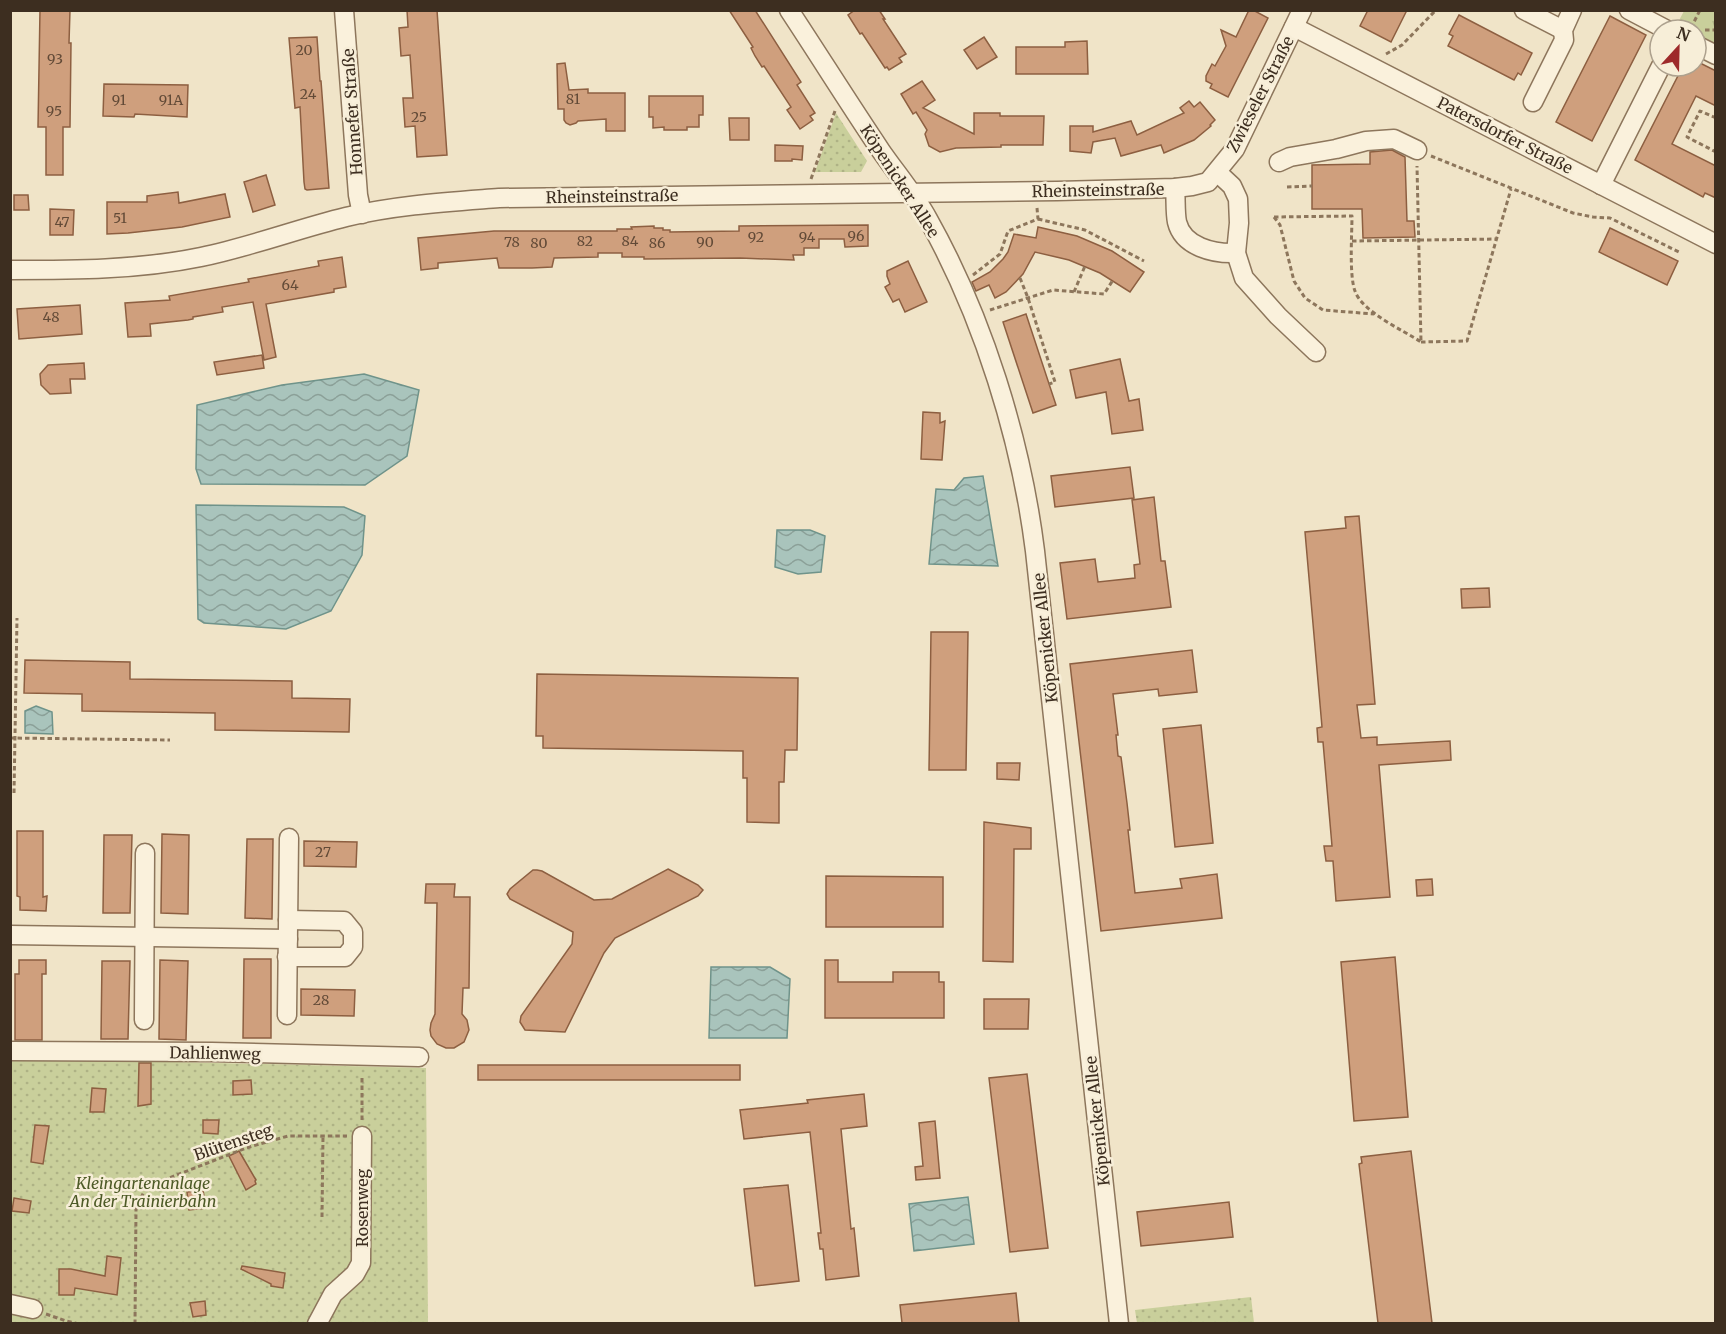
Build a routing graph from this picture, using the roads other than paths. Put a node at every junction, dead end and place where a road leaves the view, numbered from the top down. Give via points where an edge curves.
1 (344, 10) edge
2 (789, 10) edge
3 (1524, 10) edge
4 (1572, 10) edge
5 (1629, 10) edge
6 (1298, 19) edge
7 (1648, 20) edge
8 (1563, 30) junction
9 (1655, 78) edge
10 (1533, 102) dead end
11 (1417, 150) road end
12 (1279, 162) dead end
13 (1217, 172) junction
14 (1601, 185) junction
15 (1175, 188) junction
16 (910, 193) junction
17 (362, 214) junction
18 (1716, 244) edge
19 (1236, 254) junction
20 (10, 270) edge
21 (1316, 352) dead end
22 (289, 838) dead end
23 (146, 853) dead end
24 (288, 920) junction
25 (10, 935) edge
26 (145, 938) junction
27 (288, 948) junction
28 (287, 1015) dead end
29 (144, 1020) dead end
30 (10, 1051) edge
31 (419, 1057) dead end
32 (362, 1136) road end
33 (10, 1304) edge
34 (33, 1310) dead end
35 (317, 1323) edge
36 (1119, 1323) edge

1 - 17 street, Honnefer Straße
2 - 16 street, Köpenicker Allee
3 - 8 street
4 - 8 street
5 - 7 street
6 - 13 street, Zwieseler Straße via 1235,150
6 - 14 street, Patersdorfer Straße
8 - 10 street via 1564,40
9 - 14 street
11 - 12 street via 1394,139 1366,141
13 - 15 street, Rheinsteinstraße via 1208,182
13 - 19 street via 1232,186 1238,199
14 - 18 street, Patersdorfer Straße
15 - 16 street, Rheinsteinstraße
15 - 19 street via 1177,223 1186,239 1222,254
16 - 17 street, Rheinsteinstraße via 499,198
16 - 36 street, Köpenicker Allee via 928,219 974,315 1027,494
17 - 20 street, Rheinsteinstraße via 200,257 116,269
19 - 21 street via 1244,278
22 - 24 street
23 - 26 street
24 - 27 street
24 - 27 street via 344,921 353,932 353,947 345,957
25 - 26 street
26 - 27 street
26 - 29 street
27 - 28 street
30 - 31 street, Dahlienweg
32 - 35 street, Rosenweg via 361,1263 333,1294
33 - 34 street

